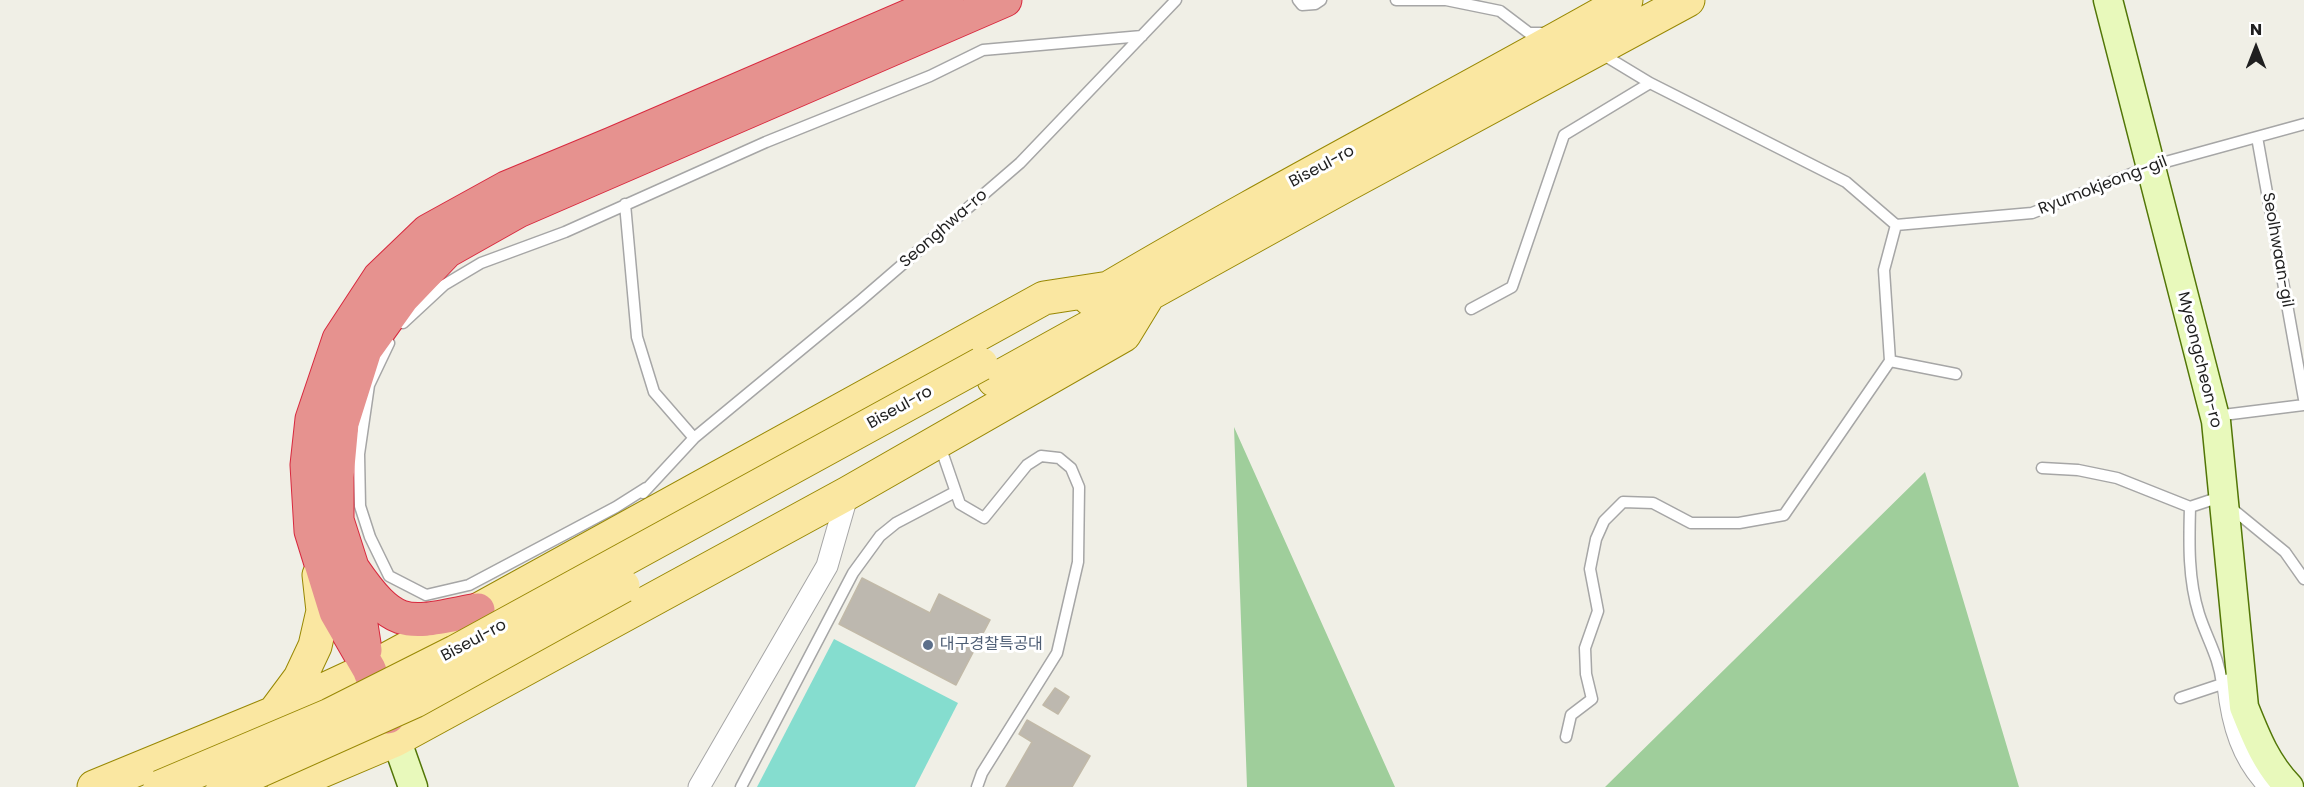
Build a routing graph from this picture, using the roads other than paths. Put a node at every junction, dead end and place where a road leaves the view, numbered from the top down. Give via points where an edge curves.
1 (946, 0) edge
2 (1005, 0) edge
3 (1176, 0) edge
4 (1298, 0) edge
5 (1321, 0) edge
6 (1396, 0) edge
7 (1626, 0) edge
8 (1688, 0) edge
9 (2108, 0) edge
10 (1142, 36) junction
11 (1582, 42) junction
12 (1650, 82) junction
13 (2304, 124) edge
14 (2257, 137) junction
15 (2151, 166) junction
16 (625, 204) junction
17 (1896, 225) junction
18 (1108, 288) junction
19 (1149, 294) junction
20 (1471, 309) dead end
21 (1890, 361) junction
22 (987, 372) junction
23 (1956, 374) dead end
24 (2304, 399) edge
25 (2304, 405) edge
26 (2215, 416) junction
27 (694, 438) junction
28 (938, 440) junction
29 (2042, 468) dead end
30 (646, 488) junction
31 (848, 492) junction
32 (955, 492) junction
33 (2224, 500) junction
34 (2190, 507) junction
35 (629, 518) junction
36 (316, 543) junction
37 (352, 567) junction
38 (2304, 579) edge
39 (478, 610) junction
40 (369, 669) junction
41 (2180, 698) dead end
42 (274, 713) junction
43 (391, 728) junction
44 (1566, 737) dead end
45 (94, 787) edge
46 (160, 787) edge
47 (223, 787) edge
48 (284, 787) edge
49 (413, 787) edge
50 (699, 787) edge
51 (741, 787) edge
52 (977, 787) edge
53 (2270, 787) edge
54 (2289, 787) edge

1 - 36 highway via 506,188 428,231 379,278 339,339 312,419 307,465 311,531
2 - 37 highway via 518,211 447,251 403,297 365,350 342,423 337,520
3 - 10 lane, Seonghwa-ro
4 - 5 lane via 1302,5
6 - 11 lane via 1446,0 1478,6 1500,11 1529,33
7 - 11 main road, Biseul-ro
8 - 11 main road, Biseul-ro
9 - 15 street, Myeongcheon-ro
10 - 16 lane via 983,50
10 - 27 lane, Seonghwa-ro via 1020,163
11 - 12 lane
11 - 18 main road, Biseul-ro via 1264,198
11 - 19 main road, Biseul-ro via 1346,185
12 - 17 lane via 1846,182
12 - 20 lane via 1564,135 1512,287
13 - 14 lane, Ryumokjeong-gil
14 - 15 lane, Ryumokjeong-gil
14 - 24 lane, Seolhwaan-gil
15 - 17 lane, Ryumokjeong-gil via 2032,213
15 - 26 street, Myeongcheon-ro
16 - 27 lane via 637,336 654,392
16 - 30 lane via 566,232 481,263 444,285 408,316 386,347 369,385 359,454 360,506 389,576 426,595 469,585
17 - 21 lane via 1884,270
18 - 22 main road, Biseul-ro
18 - 35 main road via 1044,298
19 - 22 main road, Biseul-ro
19 - 28 main road via 1124,335
21 - 23 lane
21 - 44 lane via 1784,514 1739,523 1691,523 1653,503 1623,502 1604,521 1590,569 1598,611 1585,648 1592,699 1571,715
22 - 46 main road, Biseul-ro, bridge via 330,716
22 - 47 main road, Biseul-ro, bridge via 415,701
25 - 26 lane
26 - 33 street, Myeongcheon-ro
27 - 30 lane, Seonghwa-ro
28 - 31 main road
28 - 32 lane
29 - 34 lane via 2117,478
30 - 35 lane
31 - 43 main road
31 - 50 street via 827,566
32 - 51 lane via 896,523 873,545 853,573
32 - 52 lane via 960,504 984,518 1027,465 1041,456 1059,458 1071,468 1079,488 1078,562 1057,653
33 - 34 lane
33 - 38 lane via 2285,552
33 - 53 street via 2214,518 2231,716 2240,743
33 - 54 street, Myeongcheon-ro via 2244,707 2260,750
34 - 41 lane via 2188,554 2198,612 2220,665 2222,684
35 - 39 main road
36 - 40 highway via 336,612
36 - 42 main road via 323,611 315,646 300,678
37 - 39 highway via 371,596 402,619 419,621
37 - 40 highway
39 - 40 main road
40 - 42 main road
40 - 43 highway
42 - 45 main road
43 - 48 main road
43 - 49 street

